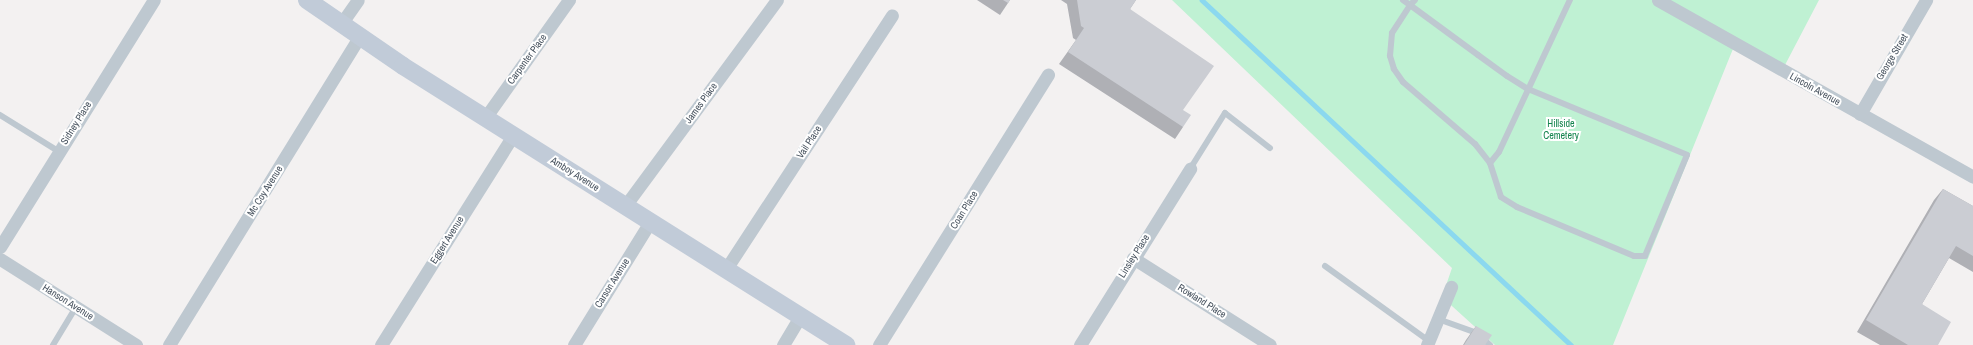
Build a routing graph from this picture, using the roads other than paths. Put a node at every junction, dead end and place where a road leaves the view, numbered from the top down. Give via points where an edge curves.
1 (154, 0) edge
2 (307, 0) edge
3 (358, 0) edge
4 (569, 0) edge
5 (777, 0) edge
6 (1402, 0) edge
7 (1415, 0) edge
8 (1570, 0) edge
9 (1658, 0) edge
10 (1926, 0) edge
11 (1410, 6) junction
12 (892, 15) dead end
13 (341, 24) junction
14 (360, 36) junction
15 (1048, 75) dead end
16 (1528, 89) junction
17 (1860, 114) junction
18 (0, 115) edge
19 (484, 118) junction
20 (514, 136) junction
21 (1270, 148) dead end
22 (58, 151) junction
23 (1490, 162) junction
24 (1190, 168) joint
25 (1973, 176) edge
26 (625, 206) junction
27 (650, 222) junction
28 (0, 247) edge
29 (1133, 258) junction
30 (0, 259) edge
31 (1325, 266) dead end
32 (726, 269) junction
33 (1451, 287) dead end
34 (76, 307) junction
35 (800, 317) junction
36 (1438, 319) junction
37 (1428, 343) edge
38 (53, 345) edge
39 (136, 345) edge
40 (169, 345) edge
41 (381, 345) edge
42 (574, 345) edge
43 (783, 345) edge
44 (846, 345) edge
45 (879, 345) edge
46 (1080, 345) edge
47 (1270, 345) edge
48 (1490, 345) edge

1 - 22 street, Sidney Place
2 - 13 street, Amboy Avenue
3 - 13 street
4 - 19 street, Carpenter Place
5 - 26 street, James Place
6 - 11 lane
7 - 11 lane
8 - 16 lane
9 - 17 street, Lincoln Avenue
10 - 17 street, George Street
11 - 16 lane
11 - 23 lane via 1392,33 1390,56 1394,69 1403,82 1475,144
12 - 32 street, Vail Place
13 - 14 street, Amboy Avenue
14 - 19 street, Amboy Avenue
14 - 40 street, Mc Coy Avenue
15 - 45 street, Coan Place
16 - 23 lane via 1499,152
16 - 23 lane via 1687,155 1647,253 1643,257 1634,256 1507,202 1498,191
17 - 25 street, Lincoln Avenue
18 - 22 lane
19 - 20 street, Amboy Avenue
20 - 26 street, Amboy Avenue
20 - 41 street, Eggert Avenue
21 - 24 lane via 1225,113
22 - 28 street, Sidney Place
24 - 29 street, Linsley Place
26 - 27 street, Amboy Avenue
27 - 32 street, Amboy Avenue
27 - 42 street, Carson Avenue
29 - 46 street, Linsley Place
29 - 47 street, Rowland Place
30 - 34 street, Hanson Avenue
31 - 37 lane
32 - 35 street, Amboy Avenue
33 - 36 street
34 - 38 lane
34 - 39 street, Hanson Avenue
35 - 43 street
35 - 44 street, Amboy Avenue
36 - 37 street
36 - 48 lane via 1477,333

